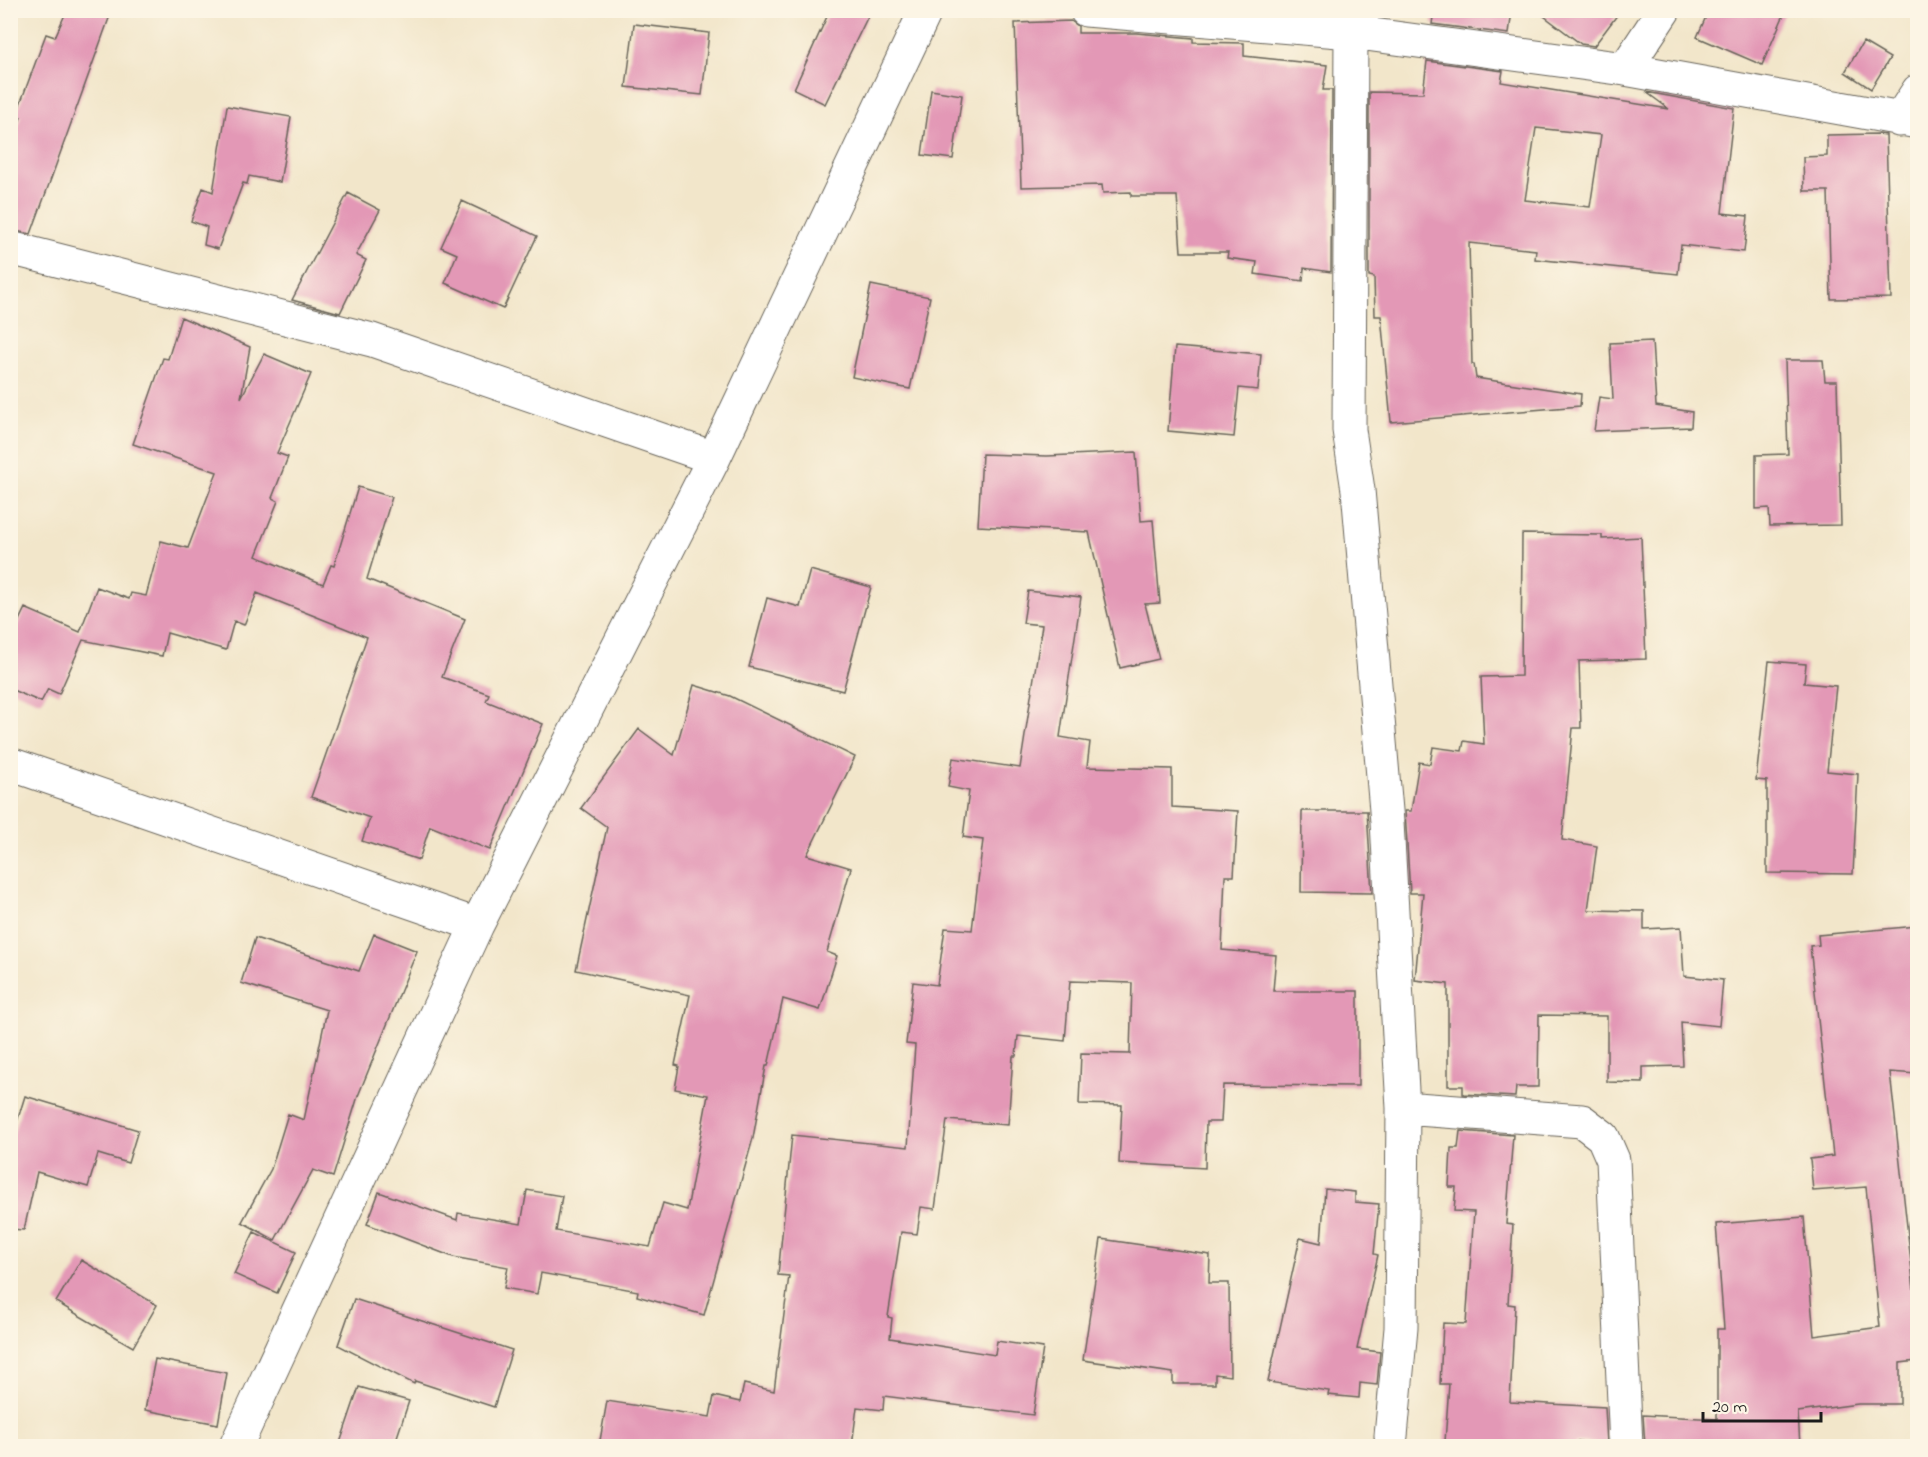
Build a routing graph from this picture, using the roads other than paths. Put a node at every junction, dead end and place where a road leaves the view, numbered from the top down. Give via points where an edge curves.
1 (926, 10) edge
2 (1086, 10) edge
3 (1664, 10) edge
4 (1358, 21) edge
5 (1625, 69) junction
6 (1917, 91) edge
7 (1908, 121) edge
8 (10, 248) edge
9 (714, 458) junction
10 (10, 764) edge
11 (477, 925) junction
12 (1403, 1108) junction
13 (1391, 1436) dead end
14 (236, 1446) edge
15 (1626, 1446) edge

1 - 9 street
2 - 4 street
3 - 5 street
4 - 5 street
4 - 12 street via 1349,430 1358,490 1387,822
5 - 7 street
6 - 7 street
8 - 9 street via 372,340
9 - 11 street
10 - 11 street
11 - 14 street
12 - 13 street via 1401,1328
12 - 15 street via 1582,1121 1603,1137 1613,1160

